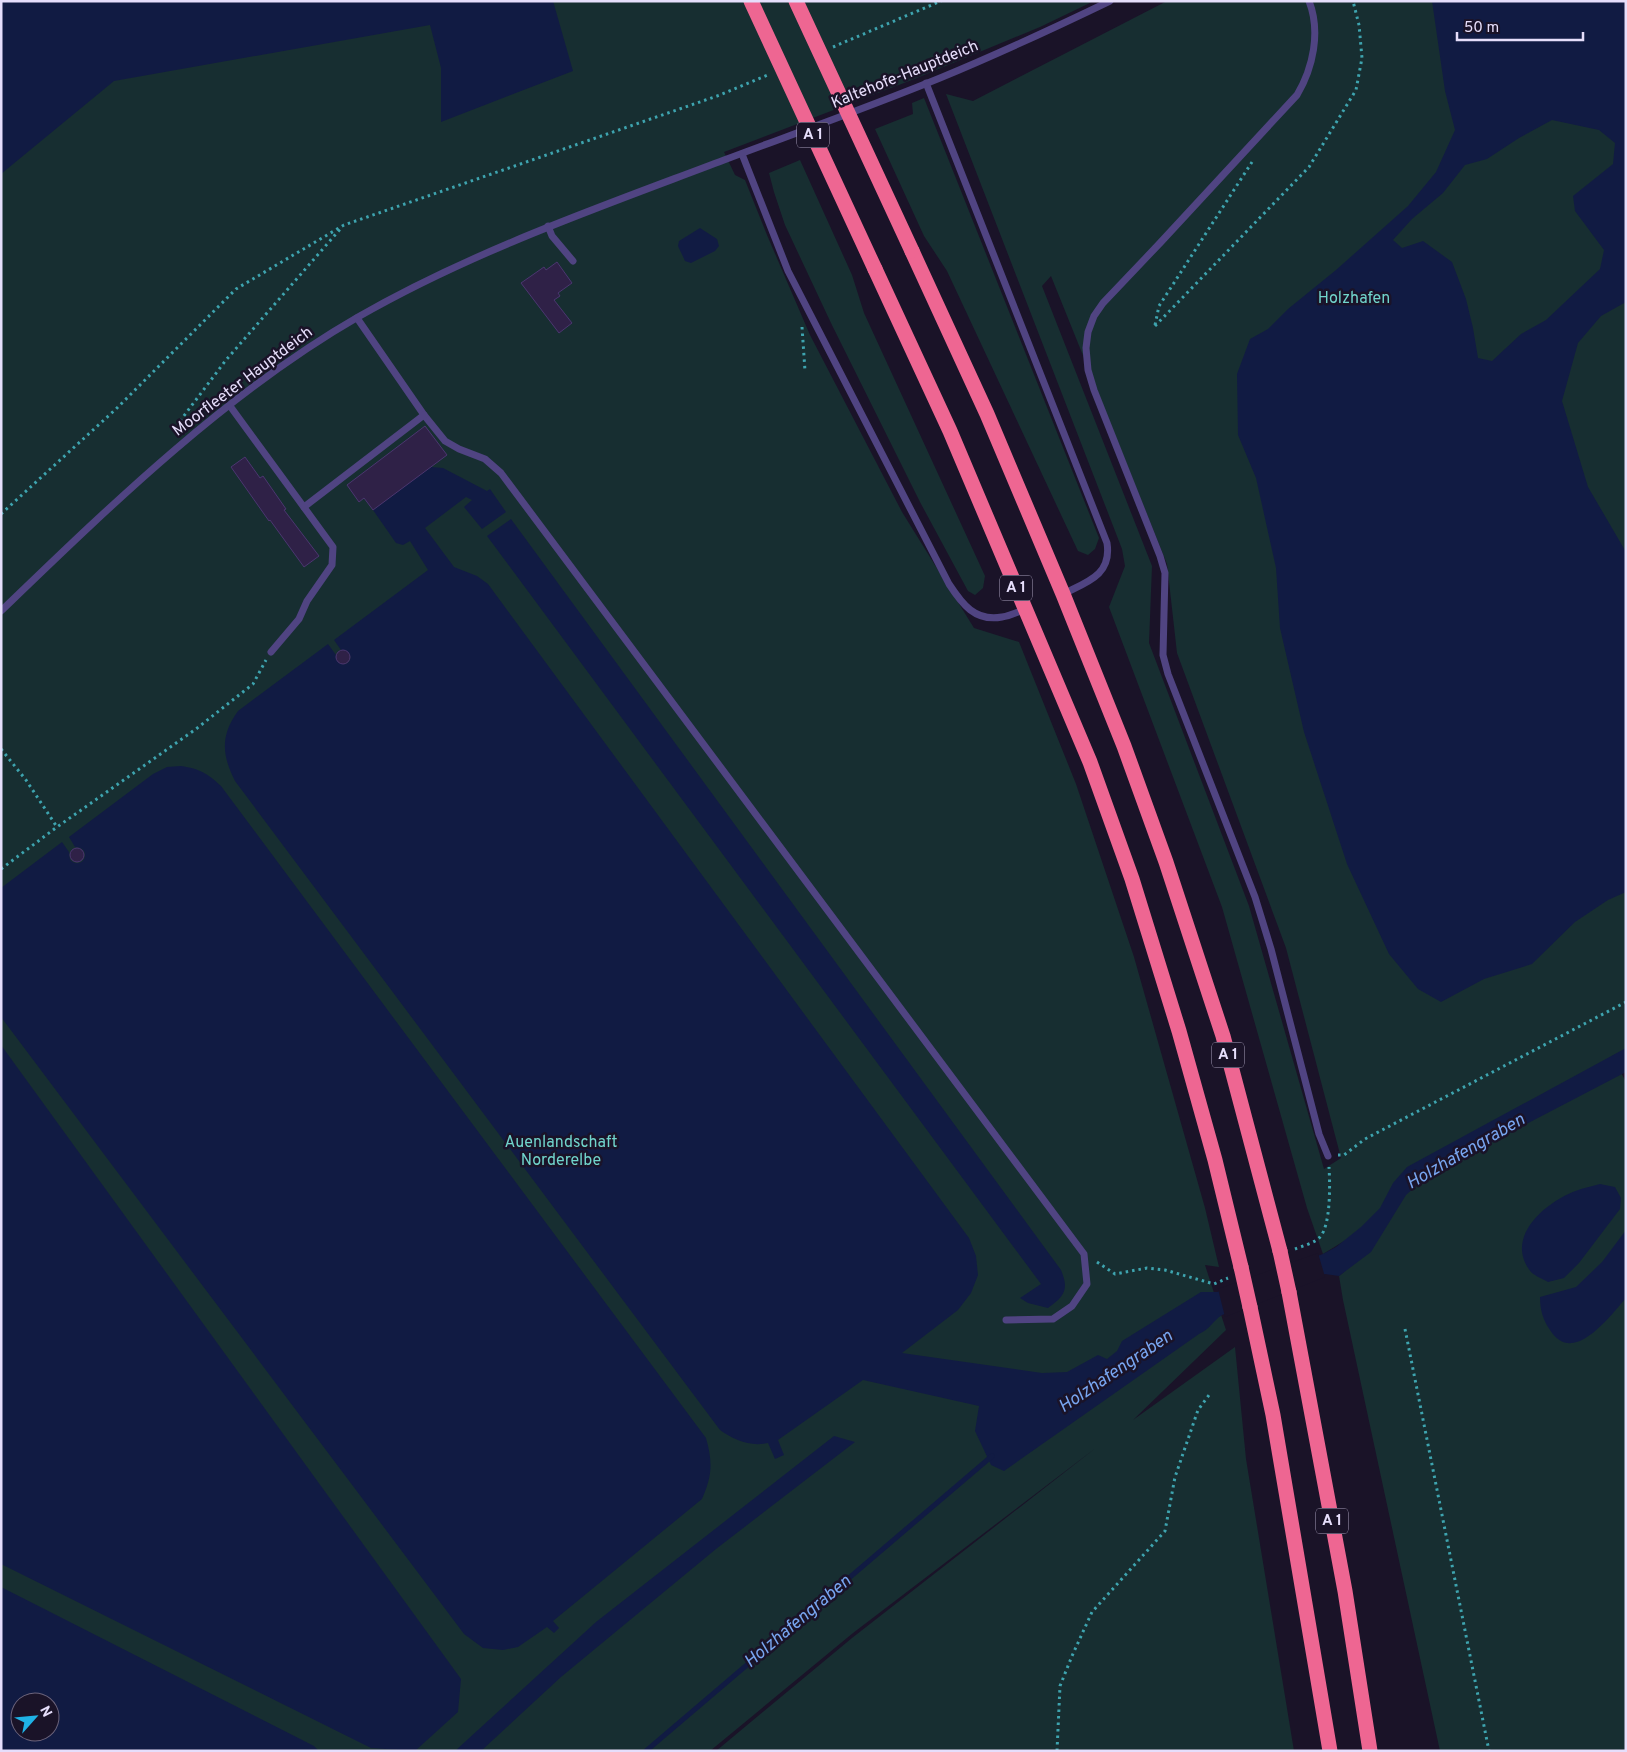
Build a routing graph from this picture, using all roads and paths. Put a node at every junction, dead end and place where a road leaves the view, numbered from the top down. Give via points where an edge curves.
1 (751, 1) edge
2 (796, 1) edge
3 (1110, 1) edge
4 (1309, 1) edge
5 (1354, 1) edge
6 (926, 83) junction
7 (720, 95) dead end
8 (742, 154) junction
9 (1255, 155) dead end
10 (566, 219) joint
11 (344, 225) junction
12 (548, 226) junction
13 (572, 262) dead end
14 (357, 318) junction
15 (812, 319) junction
16 (805, 371) dead end
17 (230, 406) junction
18 (424, 415) junction
19 (174, 451) junction
20 (304, 507) junction
21 (1, 514) edge
22 (1063, 594) junction
23 (1026, 609) junction
24 (1, 611) edge
25 (271, 652) joint
26 (1, 749) edge
27 (57, 827) junction
28 (1, 869) edge
29 (1626, 1002) edge
30 (1328, 1156) joint
31 (1084, 1254) junction
32 (1217, 1283) dead end
33 (1006, 1320) dead end
34 (1405, 1329) dead end
35 (1209, 1395) dead end
36 (1057, 1751) edge
37 (1330, 1751) edge
38 (1370, 1751) edge
39 (1489, 1751) edge

1 - 23 highway, A 1, bridge via 950,431
2 - 22 highway, A 1, bridge via 986,414
3 - 6 lane, Kaltehofe-Hauptdeich
4 - 30 lane via 1314,23 1312,61 1297,95 1103,303 1094,316 1086,348 1094,390 1165,574 1162,642 1168,674 1260,915 1319,1134
5 - 9 path via 1362,58 1356,90 1310,167 1155,326 1159,306
6 - 8 lane, Kaltehofe-Hauptdeich
6 - 22 lane via 1106,543 1106,561 1100,572
7 - 11 path
8 - 10 lane, Kaltehofe-Hauptdeich
8 - 15 lane via 788,271
10 - 12 lane, Moorfleeter Hauptdeich
11 - 19 path via 220,367 180,421 174,438
11 - 21 path via 236,289 105,419
12 - 13 lane
12 - 14 lane, Moorfleeter Hauptdeich via 462,264
14 - 17 lane, Moorfleeter Hauptdeich via 309,348
14 - 18 lane
15 - 16 path via 802,325
15 - 23 lane via 961,602 969,611 982,616 1002,617
17 - 19 lane, Moorfleeter Hauptdeich
17 - 20 lane
18 - 20 lane
18 - 31 lane via 445,441 485,459 501,473
19 - 24 lane, Moorfleeter Hauptdeich
20 - 25 lane via 333,547 332,565 307,601 299,619
22 - 38 highway, A 1, bridge via 1166,862 1223,1036 1289,1292 1345,1591
23 - 37 highway, A 1, bridge via 1090,762 1132,879 1180,1031 1215,1160 1273,1415
25 - 27 path via 253,684 196,729
26 - 27 path
27 - 28 path
29 - 30 path via 1365,1139 1344,1155
31 - 32 path via 1115,1274 1147,1268
31 - 33 lane via 1087,1284 1072,1306 1053,1319
34 - 39 path
35 - 36 path via 1198,1410 1175,1477 1165,1531 1092,1612 1060,1686

